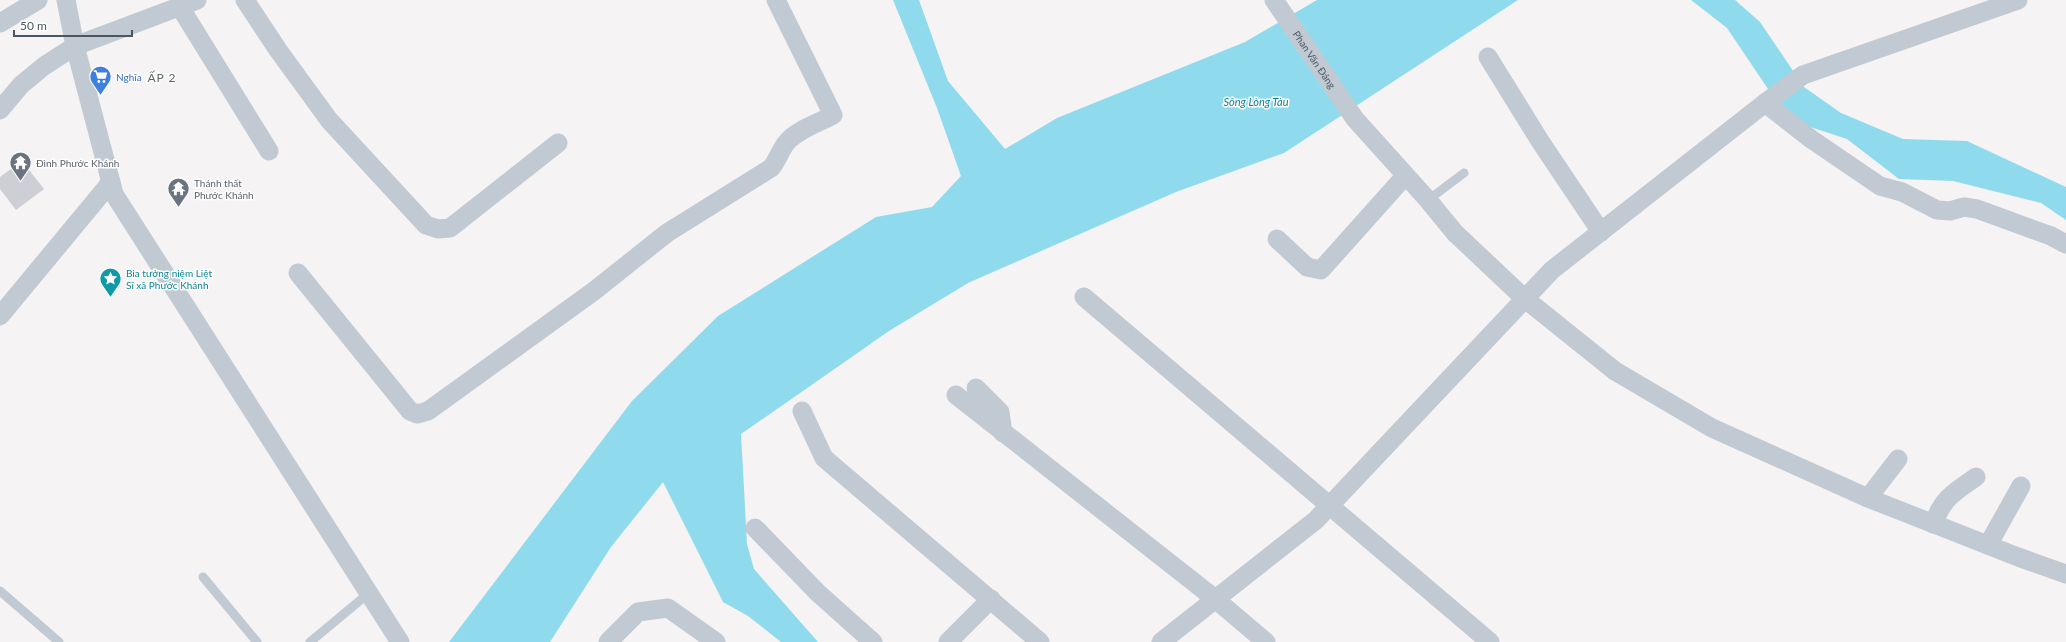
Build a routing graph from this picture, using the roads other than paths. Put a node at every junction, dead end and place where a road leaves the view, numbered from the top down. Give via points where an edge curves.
1 (38, 0) edge
2 (66, 0) edge
3 (245, 0) edge
4 (776, 0) edge
5 (2018, 0) edge
6 (1276, 2) edge
7 (189, 3) edge
8 (1, 20) edge
9 (75, 46) junction
10 (1488, 57) dead end
11 (1768, 101) junction
12 (0, 110) edge
13 (558, 143) dead end
14 (269, 151) dead end
15 (1464, 173) dead end
16 (1405, 176) junction
17 (110, 182) junction
18 (1434, 196) junction
19 (1602, 232) junction
20 (1277, 238) dead end
21 (2066, 244) edge
22 (298, 273) dead end
23 (1529, 294) junction
24 (1084, 297) dead end
25 (0, 316) edge
26 (976, 388) dead end
27 (956, 395) dead end
28 (802, 411) dead end
29 (1003, 433) junction
30 (1894, 464) dead end
31 (1976, 477) dead end
32 (2021, 486) dead end
33 (1872, 494) junction
34 (1330, 506) junction
35 (1933, 524) junction
36 (754, 528) dead end
37 (1992, 538) junction
38 (2066, 574) edge
39 (203, 577) dead end
40 (0, 591) edge
41 (369, 593) junction
42 (1214, 598) junction
43 (991, 599) junction
44 (59, 642) edge
45 (257, 642) edge
46 (310, 642) edge
47 (400, 642) edge
48 (608, 642) edge
49 (716, 642) edge
50 (872, 642) edge
51 (948, 642) edge
52 (1040, 642) edge
53 (1160, 642) edge
54 (1266, 642) edge
55 (1490, 642) edge

1 - 8 street
2 - 9 street
3 - 13 street via 329,120 426,225 438,229 450,228
4 - 22 street via 833,115 795,135 786,142 777,161 770,168 667,233 511,353 428,411 417,414 410,411
5 - 11 street via 1803,75
6 - 16 street, Phan Văn Đáng via 1355,119
7 - 9 street
7 - 14 street
9 - 12 street via 21,85
9 - 17 street
10 - 19 street via 1540,141
11 - 19 street
11 - 21 street via 1811,139 1880,186 1902,192 1937,210 1977,208
15 - 18 lane
16 - 18 street, Phan Văn Đáng
16 - 20 street via 1321,270 1306,267
17 - 25 street
17 - 41 street via 114,194
18 - 23 street, Phan Văn Đáng via 1454,233
19 - 23 street via 1552,270
23 - 33 street, Phan Văn Đáng via 1615,371 1712,428
23 - 34 street
24 - 34 street
26 - 29 street via 1000,412
27 - 29 street
28 - 43 street via 824,458
29 - 42 street
30 - 33 street
31 - 35 street via 1946,499
32 - 37 street
33 - 35 street, Phan Văn Đáng
34 - 42 street via 1298,536
34 - 55 street
35 - 37 street, Phan Văn Đáng
36 - 50 street via 818,593
37 - 38 street, Phan Văn Đáng
39 - 45 lane
40 - 44 lane
41 - 46 lane
41 - 47 street
42 - 53 street
42 - 54 street
43 - 51 street
43 - 52 street
48 - 49 street via 638,612 668,608

